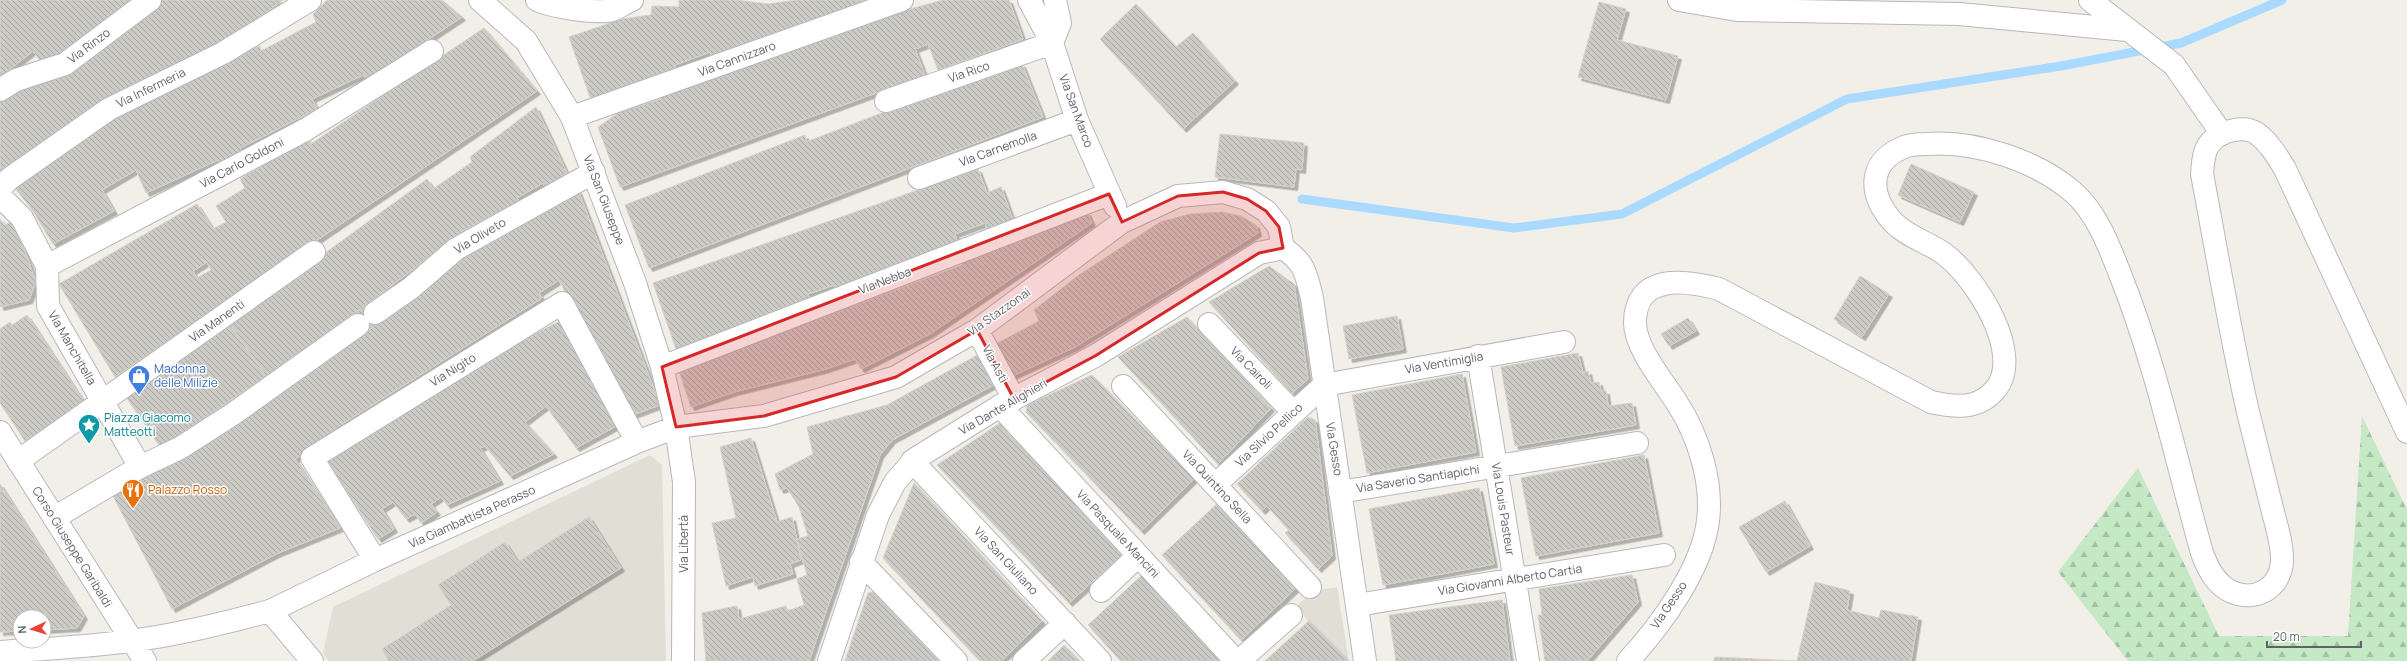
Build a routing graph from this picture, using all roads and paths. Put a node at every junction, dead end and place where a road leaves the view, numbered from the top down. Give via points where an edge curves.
1 (150, 0) edge
2 (310, 0) edge
3 (480, 0) edge
4 (537, 0) edge
5 (632, 0) edge
6 (902, 0) edge
7 (1029, 0) edge
8 (1055, 0) edge
9 (1679, 0) edge
10 (2090, 0) edge
11 (2127, 30) junction
12 (1052, 43) junction
13 (432, 51) dead end
14 (0, 90) edge
15 (886, 101) dead end
16 (572, 117) junction
17 (1077, 120) junction
18 (2222, 134) junction
19 (594, 172) junction
20 (919, 178) dead end
21 (0, 189) edge
22 (1109, 194) junction
23 (0, 196) edge
24 (1122, 222) junction
25 (1283, 248) junction
26 (314, 252) dead end
27 (46, 266) junction
28 (1209, 324) dead end
29 (977, 330) junction
30 (1564, 342) dead end
31 (1478, 356) junction
32 (662, 367) junction
33 (1324, 385) junction
34 (1123, 386) dead end
35 (101, 398) junction
36 (1007, 402) junction
37 (1294, 412) junction
38 (676, 427) junction
39 (0, 432) edge
40 (2407, 432) edge
41 (637, 442) junction
42 (1637, 443) dead end
43 (18, 461) junction
44 (912, 461) junction
45 (1496, 466) junction
46 (140, 467) junction
47 (1215, 485) junction
48 (1340, 492) junction
49 (54, 518) junction
50 (1664, 554) dead end
51 (1138, 556) junction
52 (375, 560) junction
53 (861, 562) junction
54 (1514, 579) junction
55 (1310, 587) dead end
56 (1101, 591) dead end
57 (1357, 605) junction
58 (270, 611) junction
59 (1291, 615) dead end
60 (1065, 623) junction
61 (131, 640) junction
62 (0, 652) edge
63 (145, 661) edge
64 (312, 661) edge
65 (683, 661) edge
66 (829, 661) edge
67 (956, 661) edge
68 (1024, 661) edge
69 (1100, 661) edge
70 (1236, 661) edge
71 (1240, 661) edge
72 (1365, 661) edge
73 (1528, 661) edge
74 (1628, 661) edge

1 - 14 street, Via Rinzo via 65,64 16,80
2 - 21 street, Via Infermeria via 223,53 109,109 9,179
3 - 16 street, Via San Giuseppe via 526,42
4 - 5 street via 547,5 579,10 611,10
6 - 16 street, Via Cannizzaro
7 - 12 street, Via San Marco
8 - 12 street via 1060,23
9 - 11 street via 1737,10 1959,14
10 - 11 street
11 - 18 street via 2174,65
12 - 15 street, Via Rico
12 - 17 street, Via San Marco
13 - 27 street, Via Carlo Goldoni via 305,130
16 - 19 street, Via San Giuseppe
17 - 20 street, Via Carnemolla
17 - 22 street, Via San Marco
18 - 40 street via 2241,129 2256,132 2285,169
18 - 74 street, Via Gesso via 2210,142 2204,156 2202,174 2248,410 2282,562 2278,579 2269,589 2256,595 2238,594 2225,589 2210,573 2202,553 2132,304 2103,234 2089,211 2074,193 2052,178 1995,151 1965,145 1934,143 1906,146 1886,157 1879,167 1875,180 1876,196 1896,225 1943,253 1975,286 1989,309 2004,353 2004,371 1998,388 1987,398 1970,405 1952,407 1931,402 1719,289 1696,283 1677,282 1660,284 1646,292 1638,306 1635,324 1640,344 1686,417 1696,438 1704,471 1708,520 1703,545 1692,571 1665,613
19 - 32 street, Via San Giuseppe via 635,283
19 - 46 street, Via Oliveto via 456,249 410,288 233,414 180,448
22 - 24 street, Via San Marco
22 - 32 street, Via Nebba
23 - 27 street, Via Manchitella via 22,218
24 - 25 street, Via Stazzonai via 1178,196 1224,192 1247,199 1266,211 1279,227
24 - 29 street, Via Stazzonai
25 - 33 street, Via Gesso via 1298,258 1306,271
25 - 36 street, Via Dante Alighieri via 1260,253 1095,356
26 - 35 street, Via Manenti via 120,390
27 - 35 street, Via Manchitella via 48,306
28 - 37 street, Via Cairoli
29 - 36 street, Via Asti
29 - 38 street, Via Stazzonai via 896,377 764,416
30 - 31 street, Via Ventimiglia
31 - 33 street, Via Ventimiglia
31 - 45 street, Via Louis Pasteur
32 - 38 street, Via San Giuseppe
33 - 37 street, Via Silvio Pellico
33 - 48 street, Via Gesso
34 - 47 street, Via Quintino Sella
35 - 43 street, Via Manenti
35 - 46 street, Via Manchitella
36 - 44 street, Via Dante Alighieri
36 - 51 street, Via Pasquale Mancini
37 - 47 street, Via Silvio Pellico
38 - 41 street, Via Giambattista Perasso
38 - 65 street, Via Libertà via 684,482
39 - 43 street, Corso Giuseppe Garibaldi
41 - 52 street, Via Giambattista Perasso
41 - 52 street, Via Nigito via 562,303 312,458
42 - 45 street, Via Saverio Santiapichi
43 - 49 street, Corso Giuseppe Garibaldi
44 - 53 street, Via Dante Alighieri via 895,482 878,515
44 - 60 street, Via San Giuliano
45 - 48 street, Via Saverio Santiapichi
45 - 54 street, Via Louis Pasteur
46 - 49 street, Via Oliveto
47 - 55 street, Via Quintino Sella
48 - 57 street, Via Gesso
49 - 61 street, Corso Giuseppe Garibaldi
50 - 54 street, Via Giovanni Alberto Cartia
51 - 56 street
51 - 70 street, Via Pasquale Mancini
52 - 58 street, Via Giambattista Perasso
53 - 66 street, Via Dante Alighieri
53 - 67 street
54 - 57 street, Via Giovanni Alberto Cartia
54 - 73 street, Via Louis Pasteur
57 - 72 street, Via Gesso
58 - 61 street, Via Giambattista Perasso via 177,633
58 - 64 street
59 - 71 street
60 - 68 street
60 - 69 street, Via San Giuliano
61 - 62 street, Via Giambattista Perasso via 82,647
61 - 63 street, Corso Giuseppe Garibaldi

